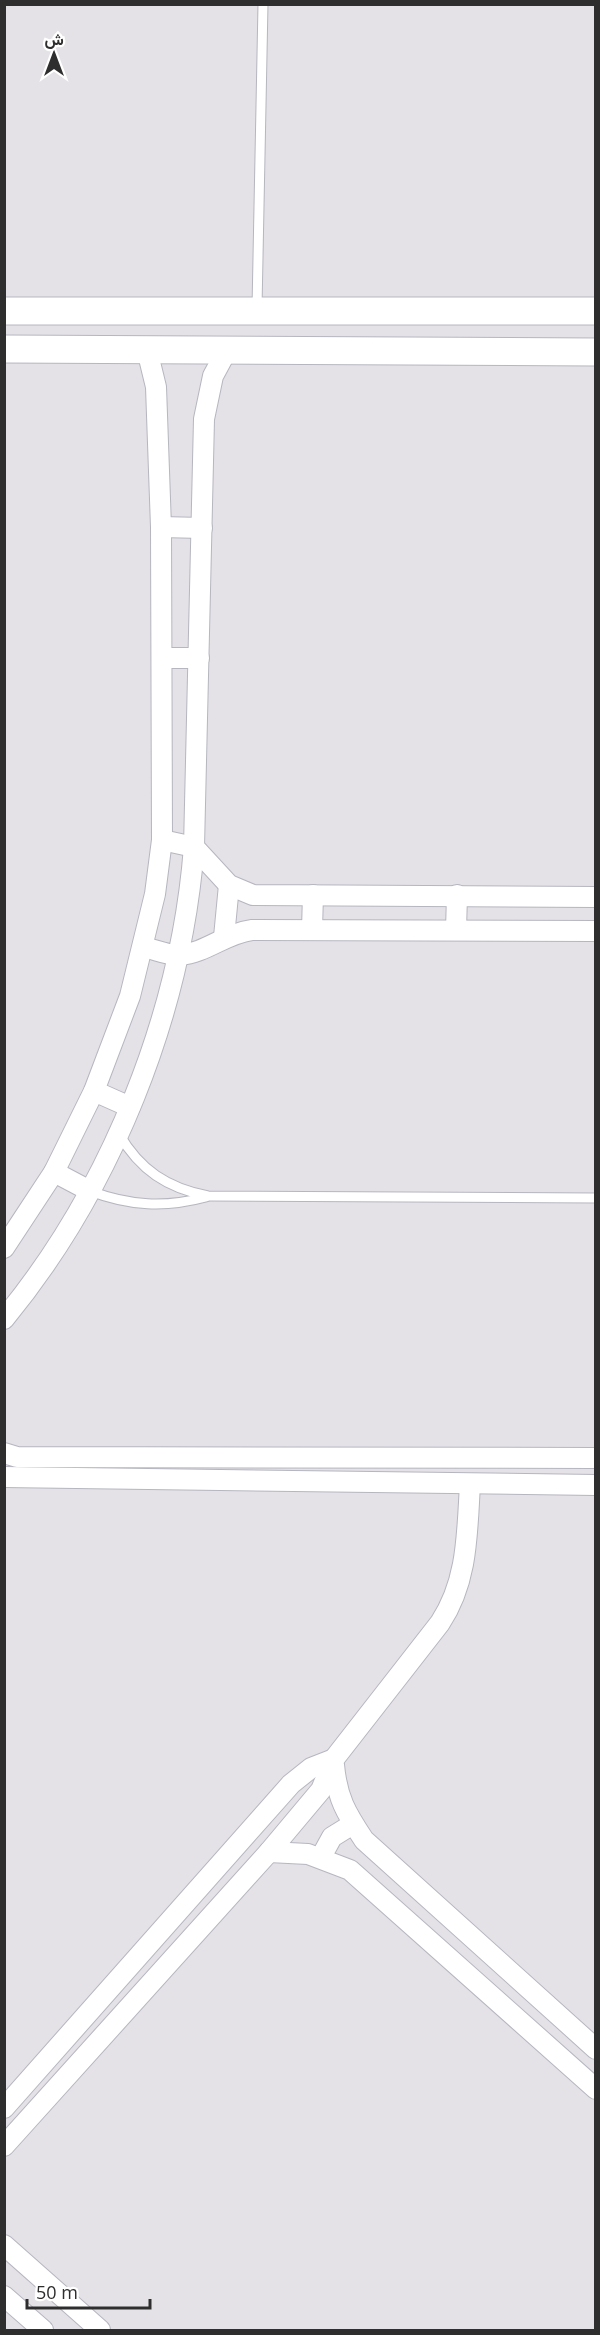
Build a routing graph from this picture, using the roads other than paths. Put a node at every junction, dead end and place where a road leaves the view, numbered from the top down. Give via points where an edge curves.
1 (263, 4) edge
2 (4, 311) edge
3 (147, 311) junction
4 (230, 311) junction
5 (257, 311) junction
6 (391, 311) junction
7 (596, 311) edge
8 (4, 349) edge
9 (147, 350) junction
10 (227, 350) junction
11 (391, 351) junction
12 (596, 352) edge
13 (161, 527) junction
14 (202, 528) junction
15 (162, 658) junction
16 (200, 658) junction
17 (162, 840) junction
18 (194, 847) junction
19 (229, 885) junction
20 (313, 895) junction
21 (457, 895) junction
22 (596, 897) edge
23 (312, 930) junction
24 (456, 930) junction
25 (596, 931) edge
26 (224, 937) junction
27 (143, 947) junction
28 (178, 955) junction
29 (94, 1092) junction
30 (130, 1107) junction
31 (118, 1134) junction
32 (54, 1172) junction
33 (90, 1191) junction
34 (208, 1196) junction
35 (596, 1198) edge
36 (4, 1248) edge
37 (4, 1319) edge
38 (4, 1453) edge
39 (51, 1457) junction
40 (354, 1458) junction
41 (596, 1458) edge
42 (4, 1477) edge
43 (51, 1478) junction
44 (353, 1482) junction
45 (470, 1484) junction
46 (596, 1485) edge
47 (334, 1759) junction
48 (353, 1824) junction
49 (268, 1852) junction
50 (321, 1857) junction
51 (506, 1966) junction
52 (485, 1988) junction
53 (594, 2048) edge
54 (573, 2068) junction
55 (596, 2089) edge
56 (4, 2108) edge
57 (4, 2146) edge
58 (4, 2245) edge
59 (4, 2296) edge
60 (43, 2331) edge
61 (100, 2331) edge

1 - 5 lane
2 - 3 street
3 - 4 street
3 - 9 street
4 - 5 street
4 - 10 street
5 - 6 street
6 - 7 street
6 - 11 street
8 - 9 street
9 - 10 street
9 - 13 street via 156,387
10 - 11 street
10 - 14 street via 213,376 206,405
11 - 12 street
13 - 14 street
13 - 15 street
14 - 16 street
15 - 16 street
15 - 17 street
16 - 18 street
17 - 18 street
17 - 27 street
18 - 19 street
18 - 28 street
19 - 20 street via 253,895
19 - 26 street
20 - 21 street
20 - 23 street
21 - 22 street
21 - 24 street
23 - 24 street
23 - 26 street via 252,930
24 - 25 street
26 - 28 street
27 - 28 street
27 - 29 street
28 - 30 street via 162,1017
29 - 30 street
29 - 32 street
30 - 31 street
31 - 33 street
31 - 34 lane via 130,1153 155,1177 186,1192
32 - 33 street
32 - 36 street
33 - 34 lane via 136,1204 161,1205
33 - 37 street via 38,1275
34 - 35 lane
38 - 39 street
39 - 40 street
39 - 43 street
40 - 41 street
40 - 44 street
42 - 43 street
43 - 44 street
44 - 45 street
45 - 46 street
45 - 47 street via 463,1574 450,1608
47 - 48 street via 336,1790
47 - 49 street via 321,1790
47 - 56 street via 310,1768 291,1784
48 - 50 street via 332,1836
48 - 51 street via 363,1840
49 - 50 street
49 - 57 street
50 - 52 street via 350,1870
51 - 52 street
51 - 53 street
52 - 54 street
53 - 54 street
54 - 55 street
58 - 61 street
59 - 60 street

